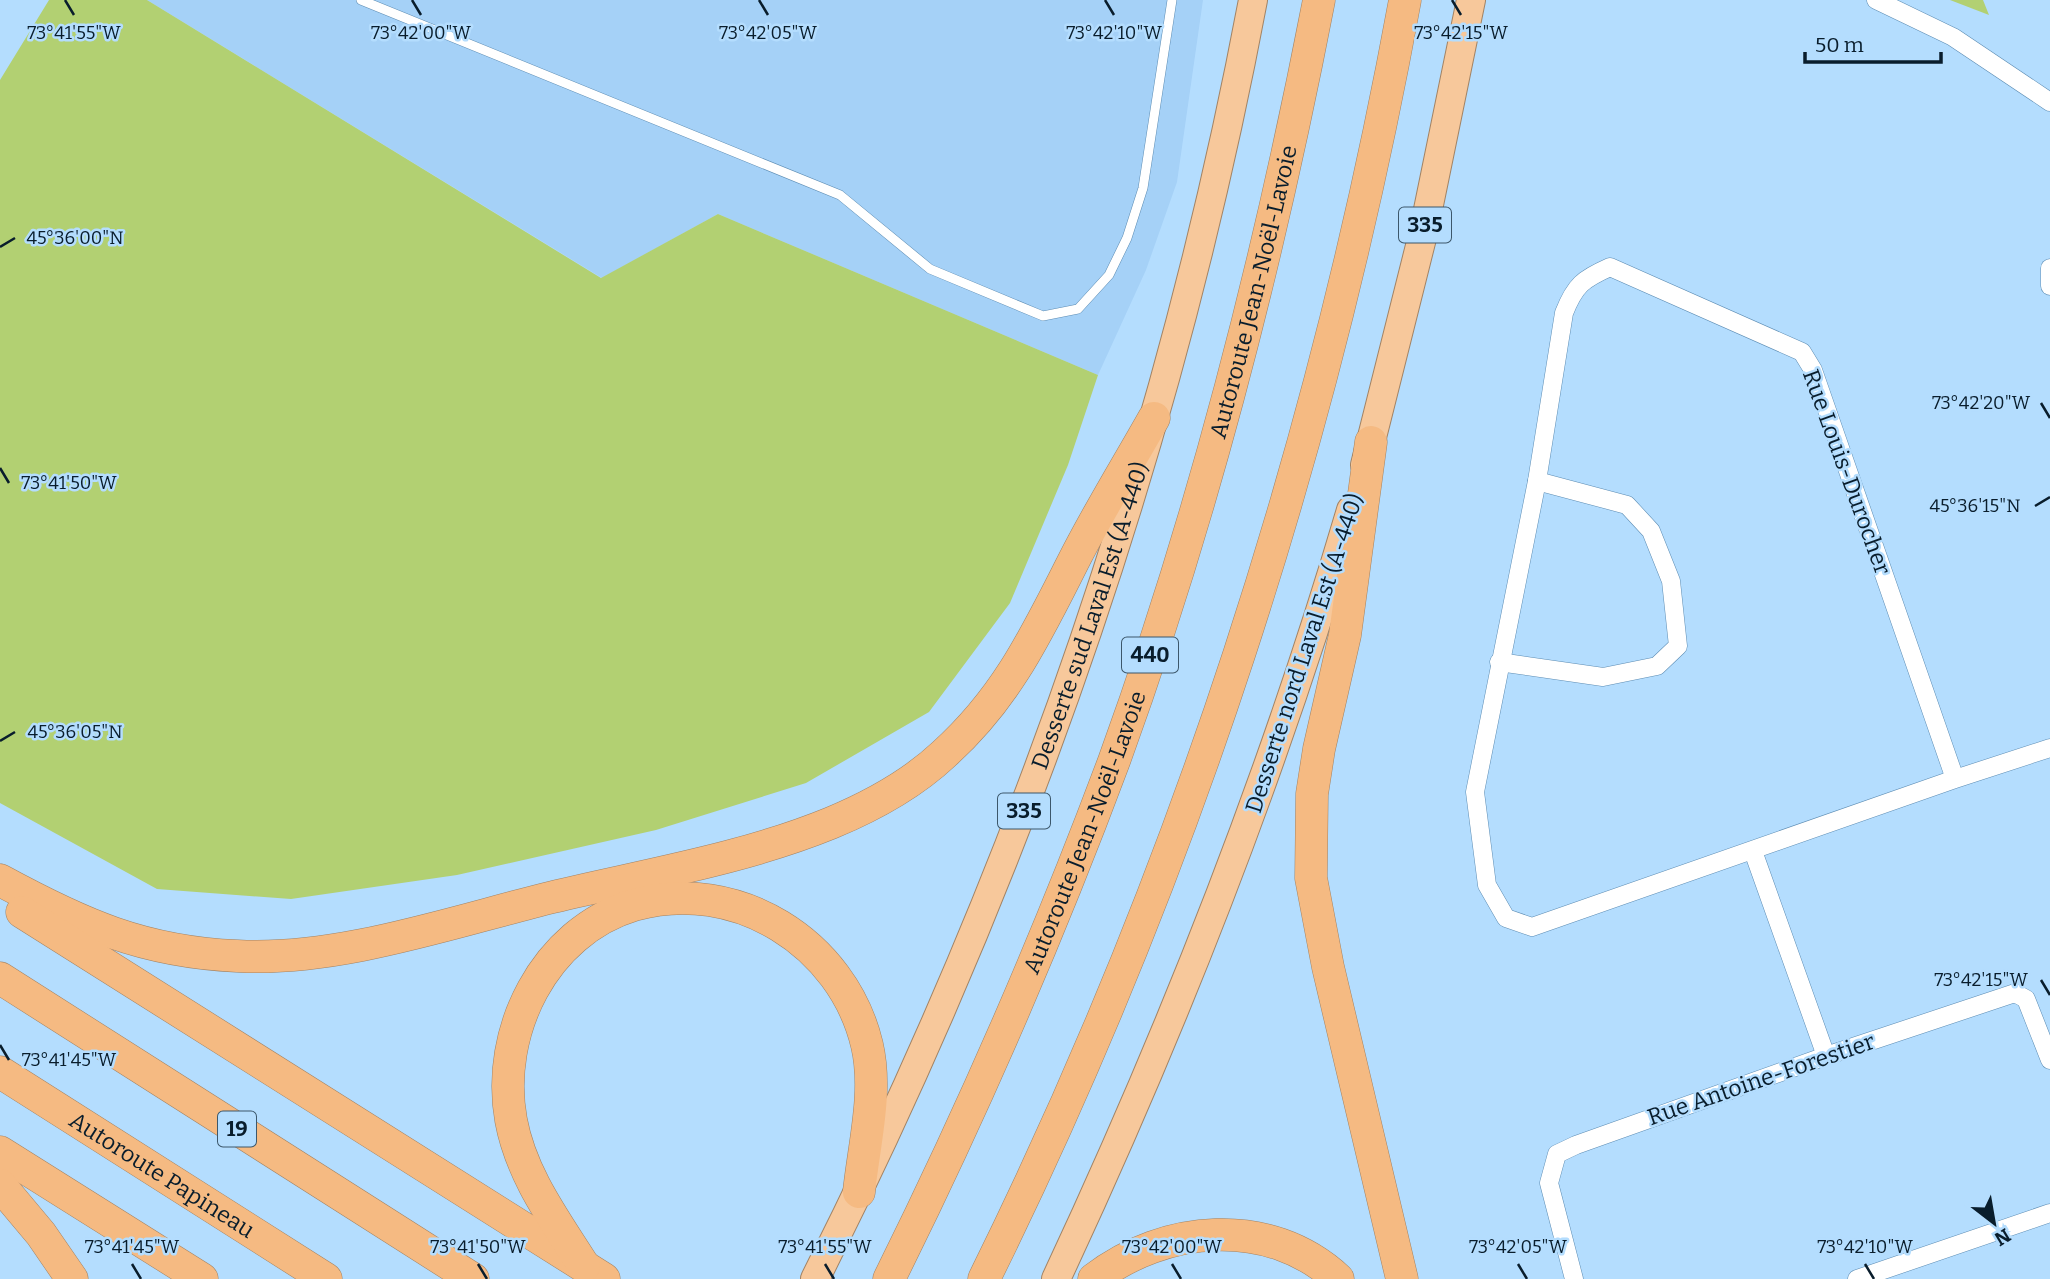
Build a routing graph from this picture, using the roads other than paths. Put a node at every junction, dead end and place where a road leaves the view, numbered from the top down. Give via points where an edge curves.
1 (361, 0) edge
2 (1172, 0) edge
3 (1253, 0) edge
4 (1318, 0) edge
5 (1405, 0) edge
6 (1876, 0) edge
7 (1471, 2) edge
8 (2050, 102) edge
9 (2050, 268) edge
10 (2050, 286) edge
11 (1154, 418) junction
12 (1371, 442) junction
13 (1537, 481) junction
14 (1499, 662) junction
15 (2050, 748) edge
16 (1955, 779) junction
17 (1753, 851) junction
18 (0, 880) edge
19 (0, 898) edge
20 (0, 978) edge
21 (1826, 1056) junction
22 (2050, 1060) edge
23 (0, 1072) edge
24 (0, 1152) edge
25 (0, 1185) edge
26 (859, 1192) junction
27 (2050, 1213) edge
28 (594, 1273) edge
29 (72, 1279) edge
30 (202, 1279) edge
31 (326, 1279) edge
32 (473, 1279) edge
33 (815, 1279) edge
34 (889, 1279) edge
35 (984, 1279) edge
36 (1056, 1279) edge
37 (1094, 1279) edge
38 (1338, 1279) edge
39 (1402, 1279) edge
40 (1574, 1279) edge
41 (1857, 1279) edge

1 - 2 lane via 839,195 930,269 1043,316 1078,309 1109,275 1127,238 1143,188
3 - 11 highway, Desserte sud Laval Est (A-440) / 335 via 1210,207
4 - 34 highway, Autoroute Jean-Noël-Lavoie / 440 via 1247,328 1150,656 1024,990
5 - 35 highway via 1338,313 1254,610 1191,794 1106,1013
6 - 8 street via 1953,37
7 - 12 highway, Desserte nord Laval Est (A-440) / 335 via 1423,234
9 - 10 street
11 - 18 highway via 1024,659 995,700 966,734 924,771 873,804 830,823 676,867 393,936 288,956 210,955 138,942 84,924
11 - 26 highway, Desserte sud Laval Est (A-440) / 335 via 1102,592 1035,782 949,995
12 - 36 highway, Desserte nord Laval Est (A-440) via 1314,634 1230,875 1145,1085
12 - 39 highway, 335 via 1345,635 1314,782 1311,878 1325,956
13 - 14 street, Rue Louis-Durocher
13 - 14 street via 1628,505 1651,531 1671,581 1678,646 1657,666 1603,677
13 - 16 street, Rue Louis-Durocher via 1563,313 1573,290 1589,276 1611,267 1802,352 1818,384
14 - 17 street, Rue Louis-Durocher via 1475,792 1486,885 1506,918 1532,927
15 - 16 street, Rue Louis-Durocher
16 - 17 street, Rue Louis-Durocher
17 - 21 street
19 - 28 highway
20 - 32 highway, 19
21 - 22 street, Rue Antoine-Forestier via 2015,993 2026,999
21 - 40 street, Rue Antoine-Forestier via 1557,1154 1549,1183
23 - 31 highway, Autoroute Papineau
24 - 30 highway
25 - 29 highway
26 - 28 highway via 870,1060 852,1003 828,967 789,930 741,908 693,900 635,905 583,931 553,959 527,1001 509,1058 509,1106 526,1169
26 - 33 highway, Desserte sud Laval Est (A-440) / 335
27 - 41 street
37 - 38 highway via 1122,1259 1159,1243 1219,1234 1276,1243 1314,1261

